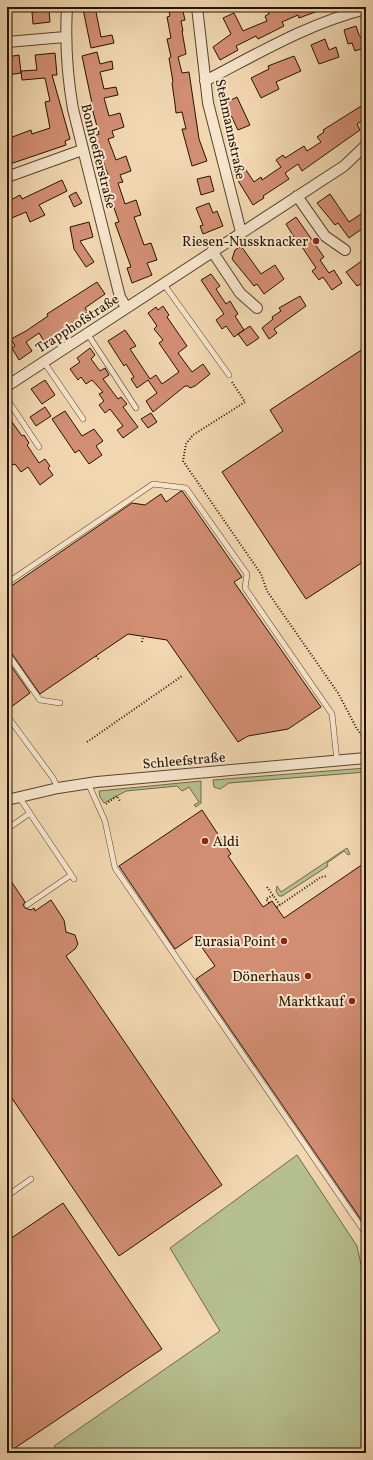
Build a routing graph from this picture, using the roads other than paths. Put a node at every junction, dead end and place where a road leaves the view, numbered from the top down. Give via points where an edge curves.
1 (67, 7) edge
2 (197, 7) edge
3 (366, 9) edge
4 (65, 37) junction
5 (7, 42) edge
6 (205, 81) junction
7 (366, 145) edge
8 (82, 150) junction
9 (7, 177) edge
10 (297, 196) junction
11 (241, 232) junction
12 (345, 250) dead end
13 (212, 251) junction
14 (163, 283) junction
15 (126, 307) junction
16 (257, 308) dead end
17 (87, 333) junction
18 (44, 362) junction
19 (229, 375) road end
20 (7, 386) edge
21 (7, 399) edge
22 (136, 408) dead end
23 (83, 419) dead end
24 (39, 447) dead end
25 (7, 583) edge
26 (366, 651) edge
27 (7, 653) edge
28 (366, 672) edge
29 (60, 703) dead end
30 (8, 716) dead end
31 (366, 758) edge
32 (338, 761) junction
33 (88, 783) junction
34 (58, 788) junction
35 (18, 797) junction
36 (7, 800) edge
37 (30, 813) junction
38 (7, 829) edge
39 (27, 905) dead end
40 (31, 1179) dead end
41 (7, 1196) edge
42 (366, 1234) edge

1 - 4 street, Bonhoefferstraße
2 - 6 street, Stehmannstraße
3 - 6 street via 289,37
4 - 5 street
4 - 8 street, Bonhoefferstraße via 69,85
6 - 11 street, Stehmannstraße via 214,131
7 - 10 street, Trapphofstraße via 344,166
8 - 9 street
8 - 15 street, Bonhoefferstraße via 120,297
10 - 11 street, Trapphofstraße
10 - 12 street via 325,236
11 - 13 street, Trapphofstraße
13 - 14 street, Trapphofstraße
13 - 16 street via 240,293
14 - 15 street, Trapphofstraße
14 - 19 lane
15 - 17 street, Trapphofstraße
17 - 18 street, Trapphofstraße
17 - 22 lane
18 - 20 street, Trapphofstraße
18 - 23 lane
21 - 24 lane
25 - 32 lane via 153,484 186,488 246,574 245,588 332,714
26 - 28 lane
27 - 29 lane via 40,700
30 - 34 lane
31 - 32 street, Schleefstraße
32 - 33 street, Schleefstraße
33 - 34 street, Schleefstraße
33 - 42 lane via 105,821 115,868
34 - 35 street, Schleefstraße
35 - 36 street, Schleefstraße
35 - 37 lane
37 - 38 lane
37 - 39 lane via 72,877
40 - 41 lane

